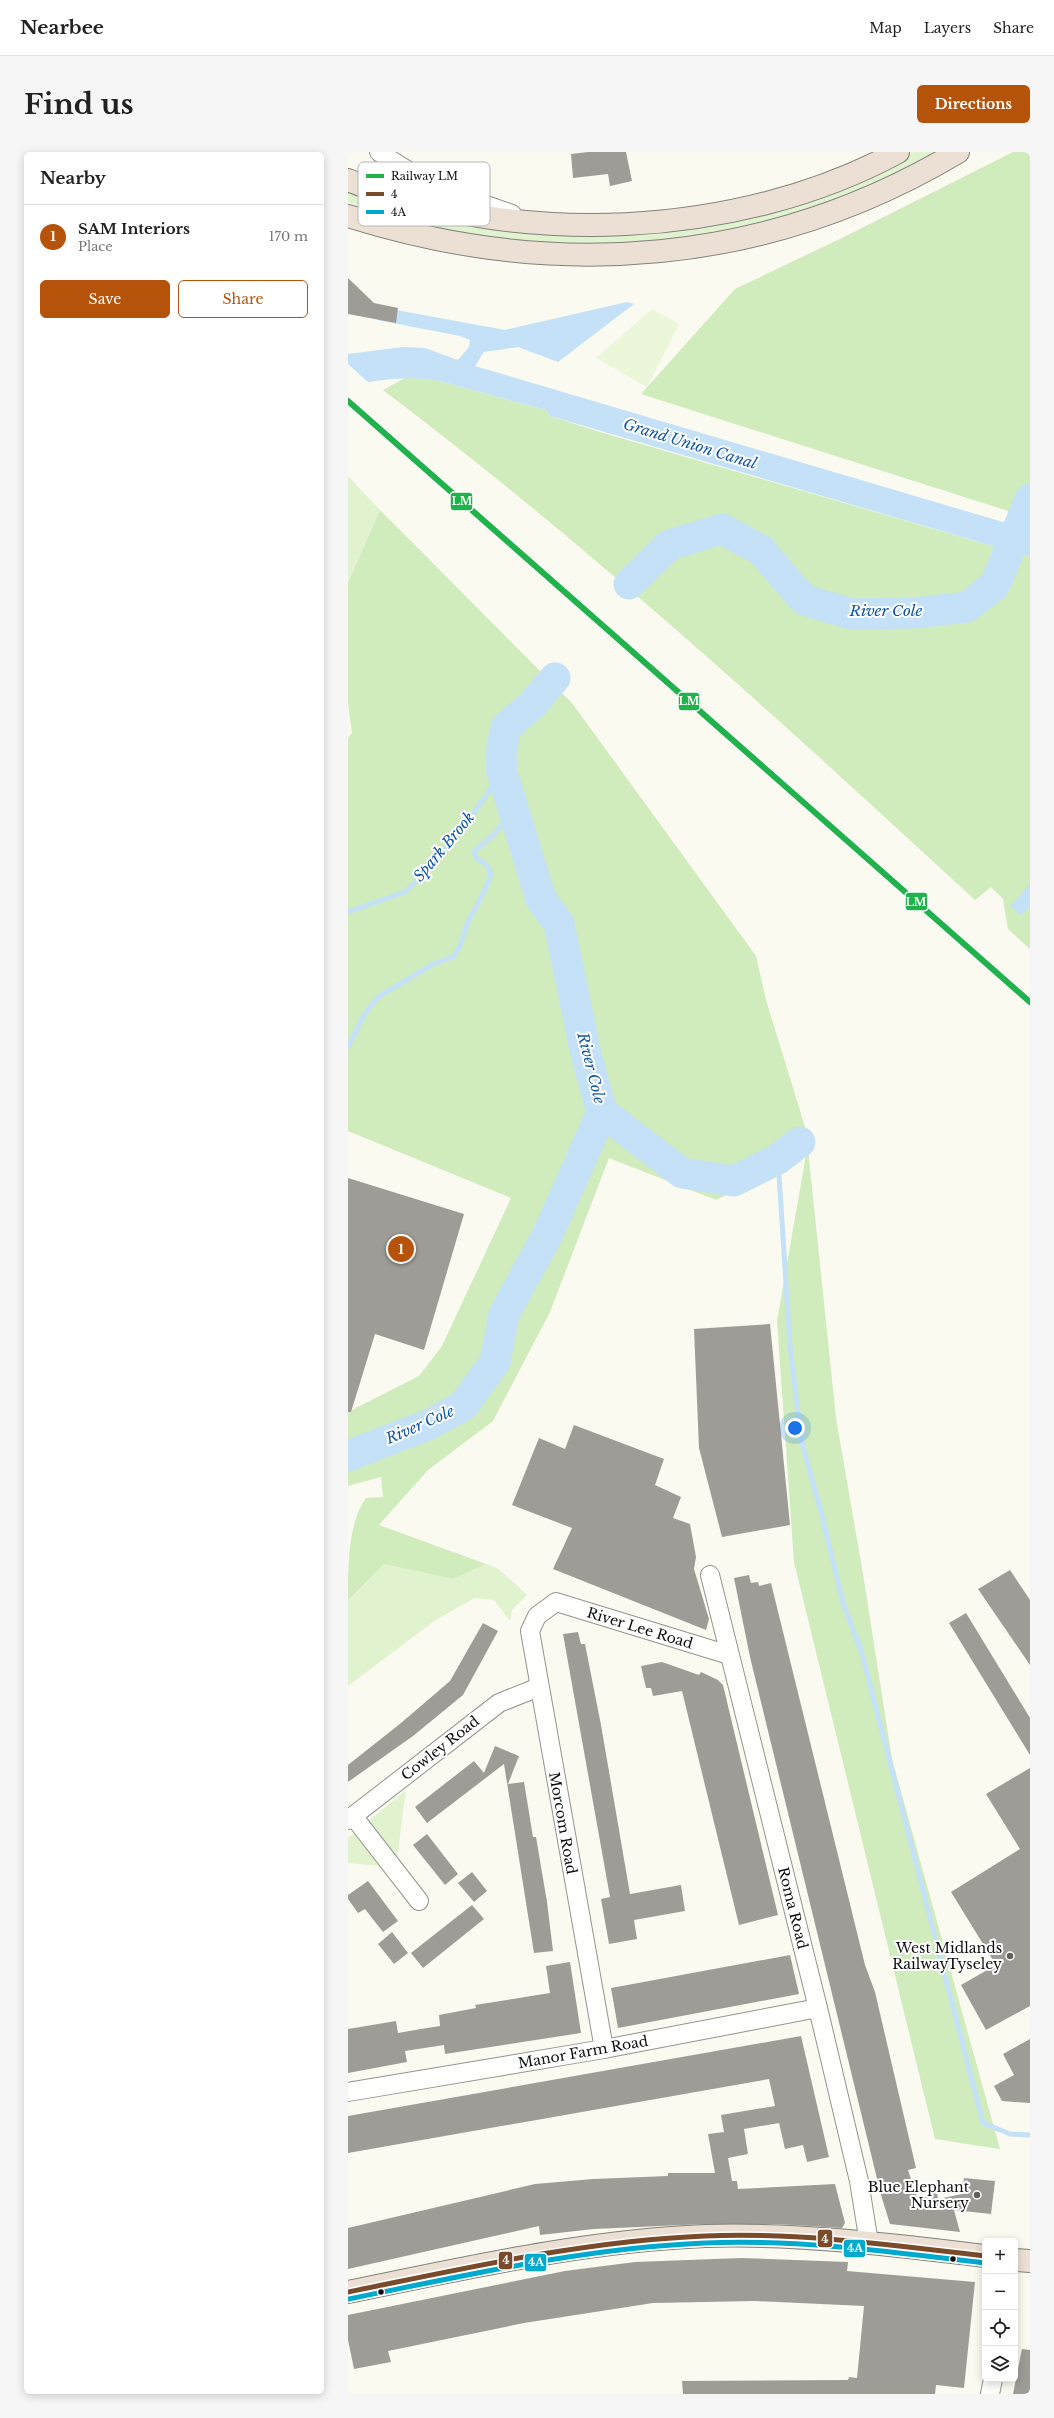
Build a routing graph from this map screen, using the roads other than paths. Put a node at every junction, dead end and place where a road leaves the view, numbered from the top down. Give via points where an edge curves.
1 (379, 152) edge
2 (898, 152) edge
3 (958, 152) edge
4 (393, 162) edge
5 (348, 180) edge
6 (358, 183) edge
7 (490, 207) edge
8 (348, 216) edge
9 (490, 217) edge
10 (358, 219) edge
11 (536, 223) junction
12 (383, 226) edge
13 (710, 1575) dead end
14 (551, 1604) joint
15 (729, 1656) junction
16 (539, 1687) junction
17 (350, 1818) edge
18 (419, 1901) dead end
19 (818, 2008) junction
20 (604, 2049) junction
21 (348, 2092) edge
22 (870, 2243) junction
23 (982, 2256) edge
24 (1018, 2260) edge
25 (1030, 2261) edge
26 (348, 2292) edge
27 (992, 2382) edge
28 (990, 2394) edge

1 - 4 street
2 - 11 highway via 815,187 740,209 694,217 624,224
3 - 12 highway via 902,183 827,214 747,237 664,251 600,255 514,252 429,239
5 - 6 highway
7 - 11 street
8 - 10 highway
9 - 11 highway
13 - 15 street, Roma Road
14 - 15 street, River Lee Road via 556,1602
14 - 16 street, Morcom Road via 537,1616 530,1631
15 - 19 street, Roma Road
16 - 17 street, Cowley Road via 499,1703
16 - 20 street, Morcom Road
17 - 18 street
19 - 20 street, Manor Farm Road
19 - 22 street, Roma Road via 859,2181
20 - 21 street, Manor Farm Road
22 - 23 highway
22 - 26 highway via 772,2236 704,2236 590,2246 523,2256
24 - 25 highway
27 - 28 street

